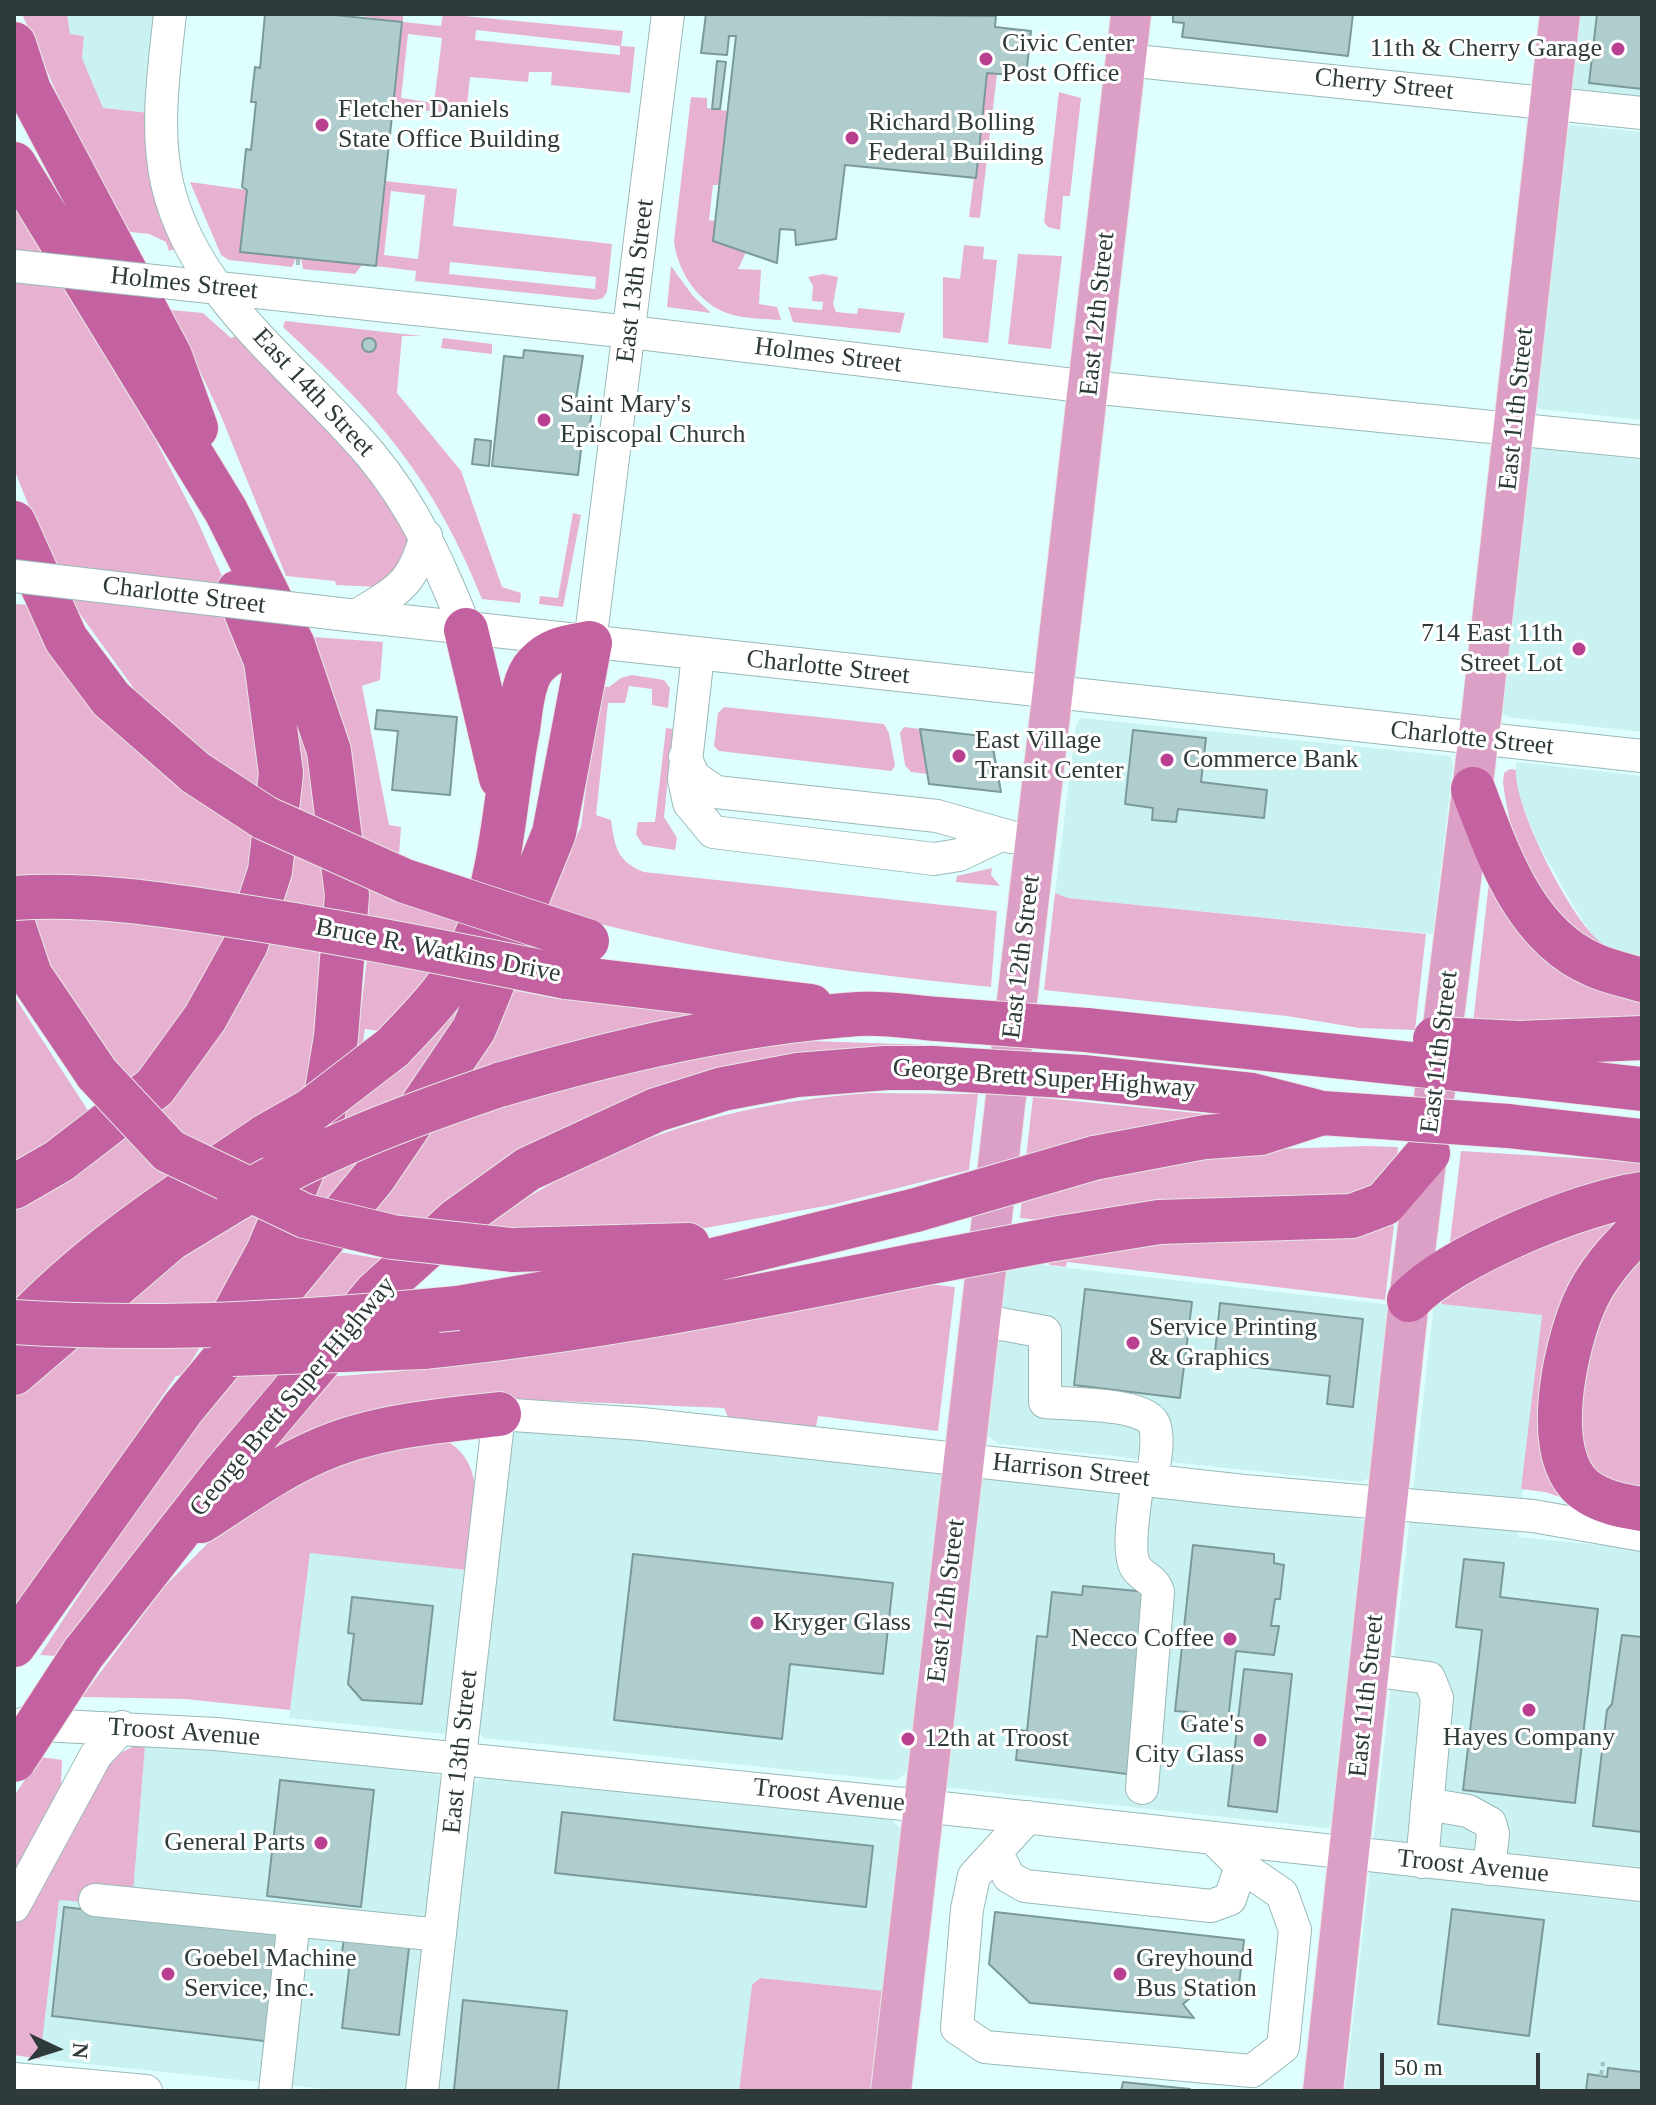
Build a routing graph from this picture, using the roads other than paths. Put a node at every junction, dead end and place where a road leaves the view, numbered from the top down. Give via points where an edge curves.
1 (170, 14) edge
2 (668, 14) edge
3 (1131, 14) edge
4 (1560, 14) edge
5 (14, 44) edge
6 (1126, 60) junction
7 (1549, 103) junction
8 (1642, 113) edge
9 (14, 164) edge
10 (14, 266) edge
11 (218, 288) junction
12 (630, 332) junction
13 (1090, 387) junction
14 (161, 407) junction
15 (1515, 429) junction
16 (1642, 442) edge
17 (226, 511) junction
18 (14, 523) edge
19 (426, 536) junction
20 (14, 576) edge
21 (352, 615) junction
22 (466, 630) junction
23 (590, 643) junction
24 (698, 655) junction
25 (1052, 692) junction
26 (1479, 741) junction
27 (1642, 756) edge
28 (685, 757) junction
29 (1473, 789) junction
30 (504, 800) junction
31 (1017, 837) junction
32 (14, 898) edge
33 (14, 927) edge
34 (577, 959) junction
35 (1642, 980) edge
36 (861, 1013) junction
37 (1642, 1038) edge
38 (1518, 1059) junction
39 (1642, 1089) edge
40 (1322, 1113) junction
41 (1642, 1141) edge
42 (1428, 1153) junction
43 (14, 1187) edge
44 (1642, 1194) edge
45 (1642, 1227) edge
46 (798, 1239) junction
47 (1409, 1300) junction
48 (979, 1320) junction
49 (14, 1322) edge
50 (14, 1333) edge
51 (14, 1341) edge
52 (14, 1373) edge
53 (183, 1408) junction
54 (499, 1414) junction
55 (964, 1459) junction
56 (1145, 1480) junction
57 (1389, 1503) junction
58 (1642, 1509) edge
59 (1642, 1535) edge
60 (175, 1537) junction
61 (14, 1645) edge
62 (1369, 1670) junction
63 (14, 1724) edge
64 (122, 1727) junction
65 (14, 1760) edge
66 (460, 1760) junction
67 (1142, 1788) dead end
68 (1427, 1804) junction
69 (923, 1806) junction
70 (1028, 1817) junction
71 (1213, 1838) junction
72 (997, 1854) junction
73 (1350, 1854) junction
74 (1422, 1862) junction
75 (1241, 1866) junction
76 (1489, 1869) junction
77 (1642, 1885) edge
78 (95, 1900) dead end
79 (14, 1906) edge
80 (294, 1920) junction
81 (440, 1935) junction
82 (14, 2068) edge
83 (14, 2079) edge
84 (77, 2084) junction
85 (146, 2091) edge
86 (275, 2091) edge
87 (422, 2091) edge
88 (891, 2091) edge
89 (1323, 2091) edge

1 - 11 street, East 14th Street via 161,91 167,182 181,225
2 - 12 street, East 13th Street
3 - 6 main road, East 12th Street
4 - 7 main road, East 11th Street
5 - 17 highway via 29,90 170,356
6 - 7 street, Cherry Street
6 - 13 main road, East 12th Street
7 - 8 street, Cherry Street
7 - 15 main road, East 11th Street
9 - 14 highway
10 - 11 street, Holmes Street, bridge
11 - 12 street, Holmes Street
11 - 19 street, East 14th Street via 373,457
12 - 13 street, Holmes Street
12 - 23 street, East 13th Street
13 - 15 street, Holmes Street
13 - 25 main road, East 12th Street
14 - 17 highway
14 - 43 highway via 266,661 281,773 270,871 246,944 205,1018 155,1087 59,1161
15 - 16 street, Holmes Street
15 - 26 main road, East 11th Street
17 - 53 highway via 293,645 329,751 347,895 336,1037 321,1126 268,1252
18 - 34 highway, bridge via 66,639 111,699 196,773 265,818
19 - 21 street via 416,571 402,587
19 - 22 street, East 14th Street
20 - 21 street, Charlotte Street, bridge
21 - 22 street, Charlotte Street
22 - 23 street, Charlotte Street
22 - 30 highway
23 - 24 street, Charlotte Street
23 - 30 highway via 554,649 533,668
23 - 53 highway via 554,833 474,1029 374,1177
24 - 25 street, Charlotte Street
24 - 28 street
25 - 26 street, Charlotte Street
25 - 31 main road, East 12th Street
26 - 27 street, Charlotte Street
26 - 29 main road, East 11th Street
28 - 31 street via 694,777 716,792 937,816
28 - 31 street via 689,803 713,832 934,859
29 - 35 highway via 1503,863 1535,919 1556,941 1593,964
29 - 42 main road, East 11th Street
30 - 50 highway, bridge via 495,873 478,931 454,980 392,1048 310,1111 150,1214 51,1293
31 - 48 main road, East 12th Street
32 - 34 highway, Bruce R. Watkins Drive, bridge via 151,903
33 - 46 highway, bridge via 30,975 97,1074 169,1151 305,1216 392,1237 512,1250
34 - 36 highway via 724,993
36 - 38 highway, George Brett Super Highway, bridge via 1308,1052 1367,1048
36 - 52 highway, George Brett Super Highway, bridge via 694,1035 599,1056 384,1124 286,1169 170,1239
37 - 38 highway
38 - 39 highway
40 - 41 highway, George Brett Super Highway, bridge
40 - 46 highway, bridge via 1260,1133 1205,1137 1094,1158
40 - 60 highway, George Brett Super Highway, bridge via 1252,1095 932,1068 797,1075 723,1089 656,1110 528,1169 457,1220 377,1292
42 - 47 main road, East 11th Street
42 - 51 highway, bridge via 1384,1204 1352,1216 1159,1222 544,1335 287,1355 173,1354
44 - 47 highway via 1602,1200 1539,1225 1441,1275
45 - 58 highway via 1610,1259 1584,1304 1567,1355 1560,1407 1564,1456 1583,1488 1615,1506
46 - 49 highway, bridge via 652,1275 458,1308 187,1328
47 - 57 main road, East 11th Street
48 - 55 main road, East 12th Street
48 - 56 street via 1045,1332 1045,1402 1131,1409 1150,1418 1155,1426
53 - 61 highway
54 - 55 street, Harrison Street
54 - 60 highway via 398,1428 317,1451
54 - 66 street, East 13th Street
55 - 56 street, Harrison Street
55 - 69 main road, East 12th Street
56 - 57 street, Harrison Street
56 - 67 street via 1132,1557 1158,1592
57 - 59 street, Harrison Street via 1533,1516
57 - 62 main road, East 11th Street
60 - 65 highway, George Brett Super Highway, bridge via 83,1654
62 - 68 street via 1429,1678 1437,1698
62 - 73 main road, East 11th Street
63 - 64 street, Troost Avenue
64 - 66 street, Troost Avenue
64 - 79 street via 96,1755
66 - 69 street, Troost Avenue
66 - 81 street, East 13th Street
68 - 74 street
68 - 76 street via 1468,1811 1490,1823
69 - 70 street, Troost Avenue
69 - 88 main road, East 12th Street
70 - 71 street, Troost Avenue
70 - 72 street
71 - 73 street, Troost Avenue
71 - 75 street
72 - 75 street via 1009,1877 1025,1886 1211,1906 1230,1899
72 - 75 street via 974,1876 957,2028 985,2047 1252,2071 1283,2047 1295,1930 1282,1894
73 - 74 street, Troost Avenue
73 - 89 main road, East 11th Street
74 - 76 street, Troost Avenue
76 - 77 street, Troost Avenue
78 - 80 street
80 - 81 street
80 - 86 street
81 - 87 street, East 13th Street
82 - 84 street
83 - 84 street
84 - 85 street

